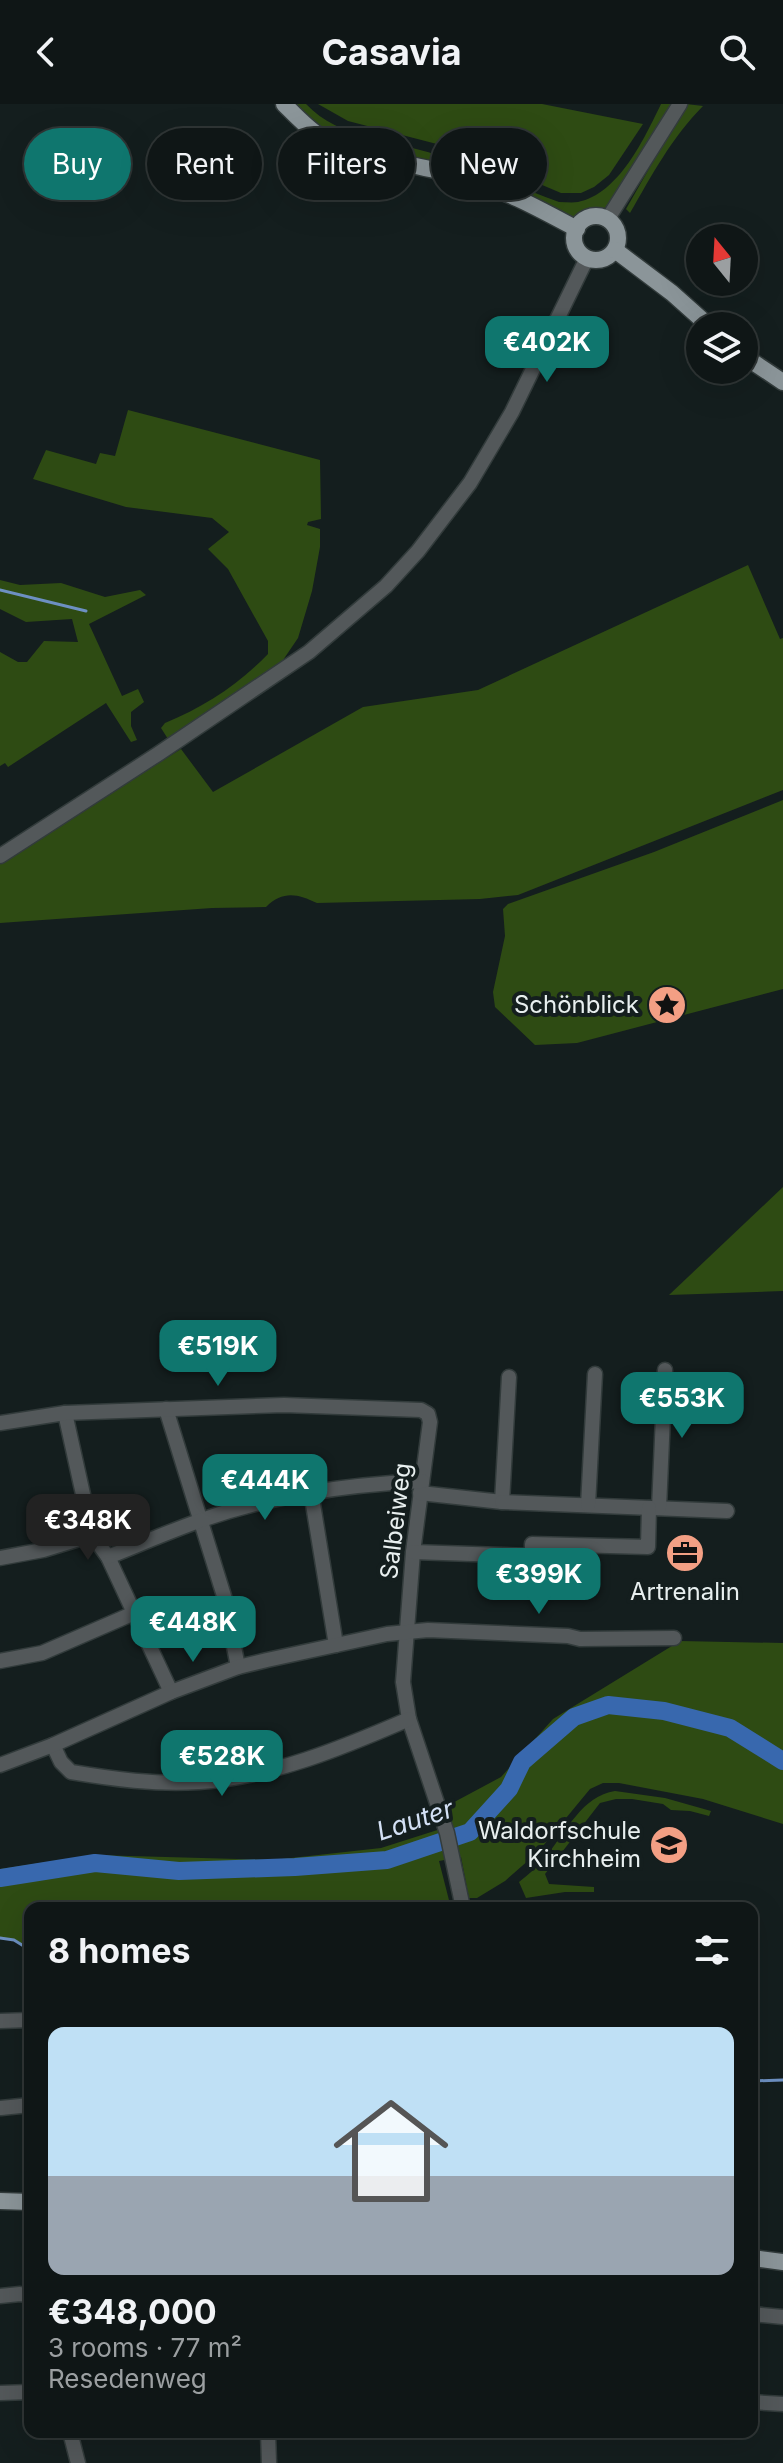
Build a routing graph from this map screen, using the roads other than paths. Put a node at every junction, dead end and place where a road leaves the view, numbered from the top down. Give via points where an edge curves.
1 (284, 104) edge
2 (680, 104) edge
3 (607, 220) junction
4 (577, 229) junction
5 (615, 250) junction
6 (587, 258) junction
7 (692, 312) edge
8 (758, 365) edge
9 (783, 382) edge
10 (0, 856) edge
11 (665, 1370) dead end
12 (595, 1374) dead end
13 (509, 1377) dead end
14 (166, 1409) junction
15 (65, 1413) junction
16 (0, 1423) edge
17 (421, 1487) junction
18 (311, 1492) junction
19 (502, 1502) junction
20 (588, 1505) junction
21 (654, 1508) junction
22 (727, 1511) dead end
23 (201, 1520) junction
24 (92, 1535) junction
25 (413, 1552) junction
26 (108, 1557) junction
27 (0, 1558) edge
28 (132, 1614) junction
29 (405, 1633) junction
30 (674, 1638) dead end
31 (336, 1645) junction
32 (0, 1661) edge
33 (238, 1667) junction
34 (171, 1692) junction
35 (409, 1719) junction
36 (53, 1745) junction
37 (0, 1765) edge
38 (462, 1902) edge
39 (24, 2020) edge
40 (0, 2021) edge
41 (24, 2106) edge
42 (1, 2108) edge
43 (0, 2201) edge
44 (24, 2202) edge
45 (758, 2259) edge
46 (783, 2262) edge
47 (24, 2295) edge
48 (0, 2296) edge
49 (758, 2315) edge
50 (783, 2317) edge
51 (24, 2392) edge
52 (0, 2393) edge
53 (758, 2402) edge
54 (783, 2404) edge
55 (72, 2438) edge
56 (268, 2438) edge
57 (78, 2463) edge
58 (269, 2463) edge

1 - 4 main road via 303,124 347,149 482,184
2 - 3 street
3 - 4 main road via 590,217
3 - 5 main road via 618,235
4 - 6 main road via 576,246
5 - 6 main road via 599,260
5 - 7 main road
6 - 10 street via 478,471 386,586 309,652
8 - 9 main road
11 - 21 street
12 - 20 street
13 - 19 street
14 - 15 street
14 - 17 street, Salbeiweg via 284,1405 421,1410 428,1414 429,1430
14 - 23 street
15 - 16 street
15 - 24 street
17 - 18 street
17 - 19 street
17 - 25 street, Salbeiweg
18 - 23 street
18 - 31 street
19 - 20 street
20 - 21 street
21 - 22 street
21 - 25 street via 648,1547 532,1544 532,1556
23 - 26 street
23 - 33 street
24 - 26 street
24 - 27 street
25 - 29 street, Salbeiweg
26 - 28 street
28 - 32 street via 42,1653
28 - 34 street
29 - 30 street
29 - 31 street
29 - 35 street, Salbeiweg via 403,1682
31 - 33 street
33 - 34 street
34 - 36 street
35 - 36 street via 320,1755 201,1782 161,1783 71,1772
35 - 38 street, Salbeiweg via 443,1820
36 - 37 street
39 - 40 street
41 - 42 street
43 - 44 main road
45 - 46 main road
47 - 48 street
49 - 50 street
51 - 52 street
53 - 54 street
55 - 57 street
56 - 58 street

